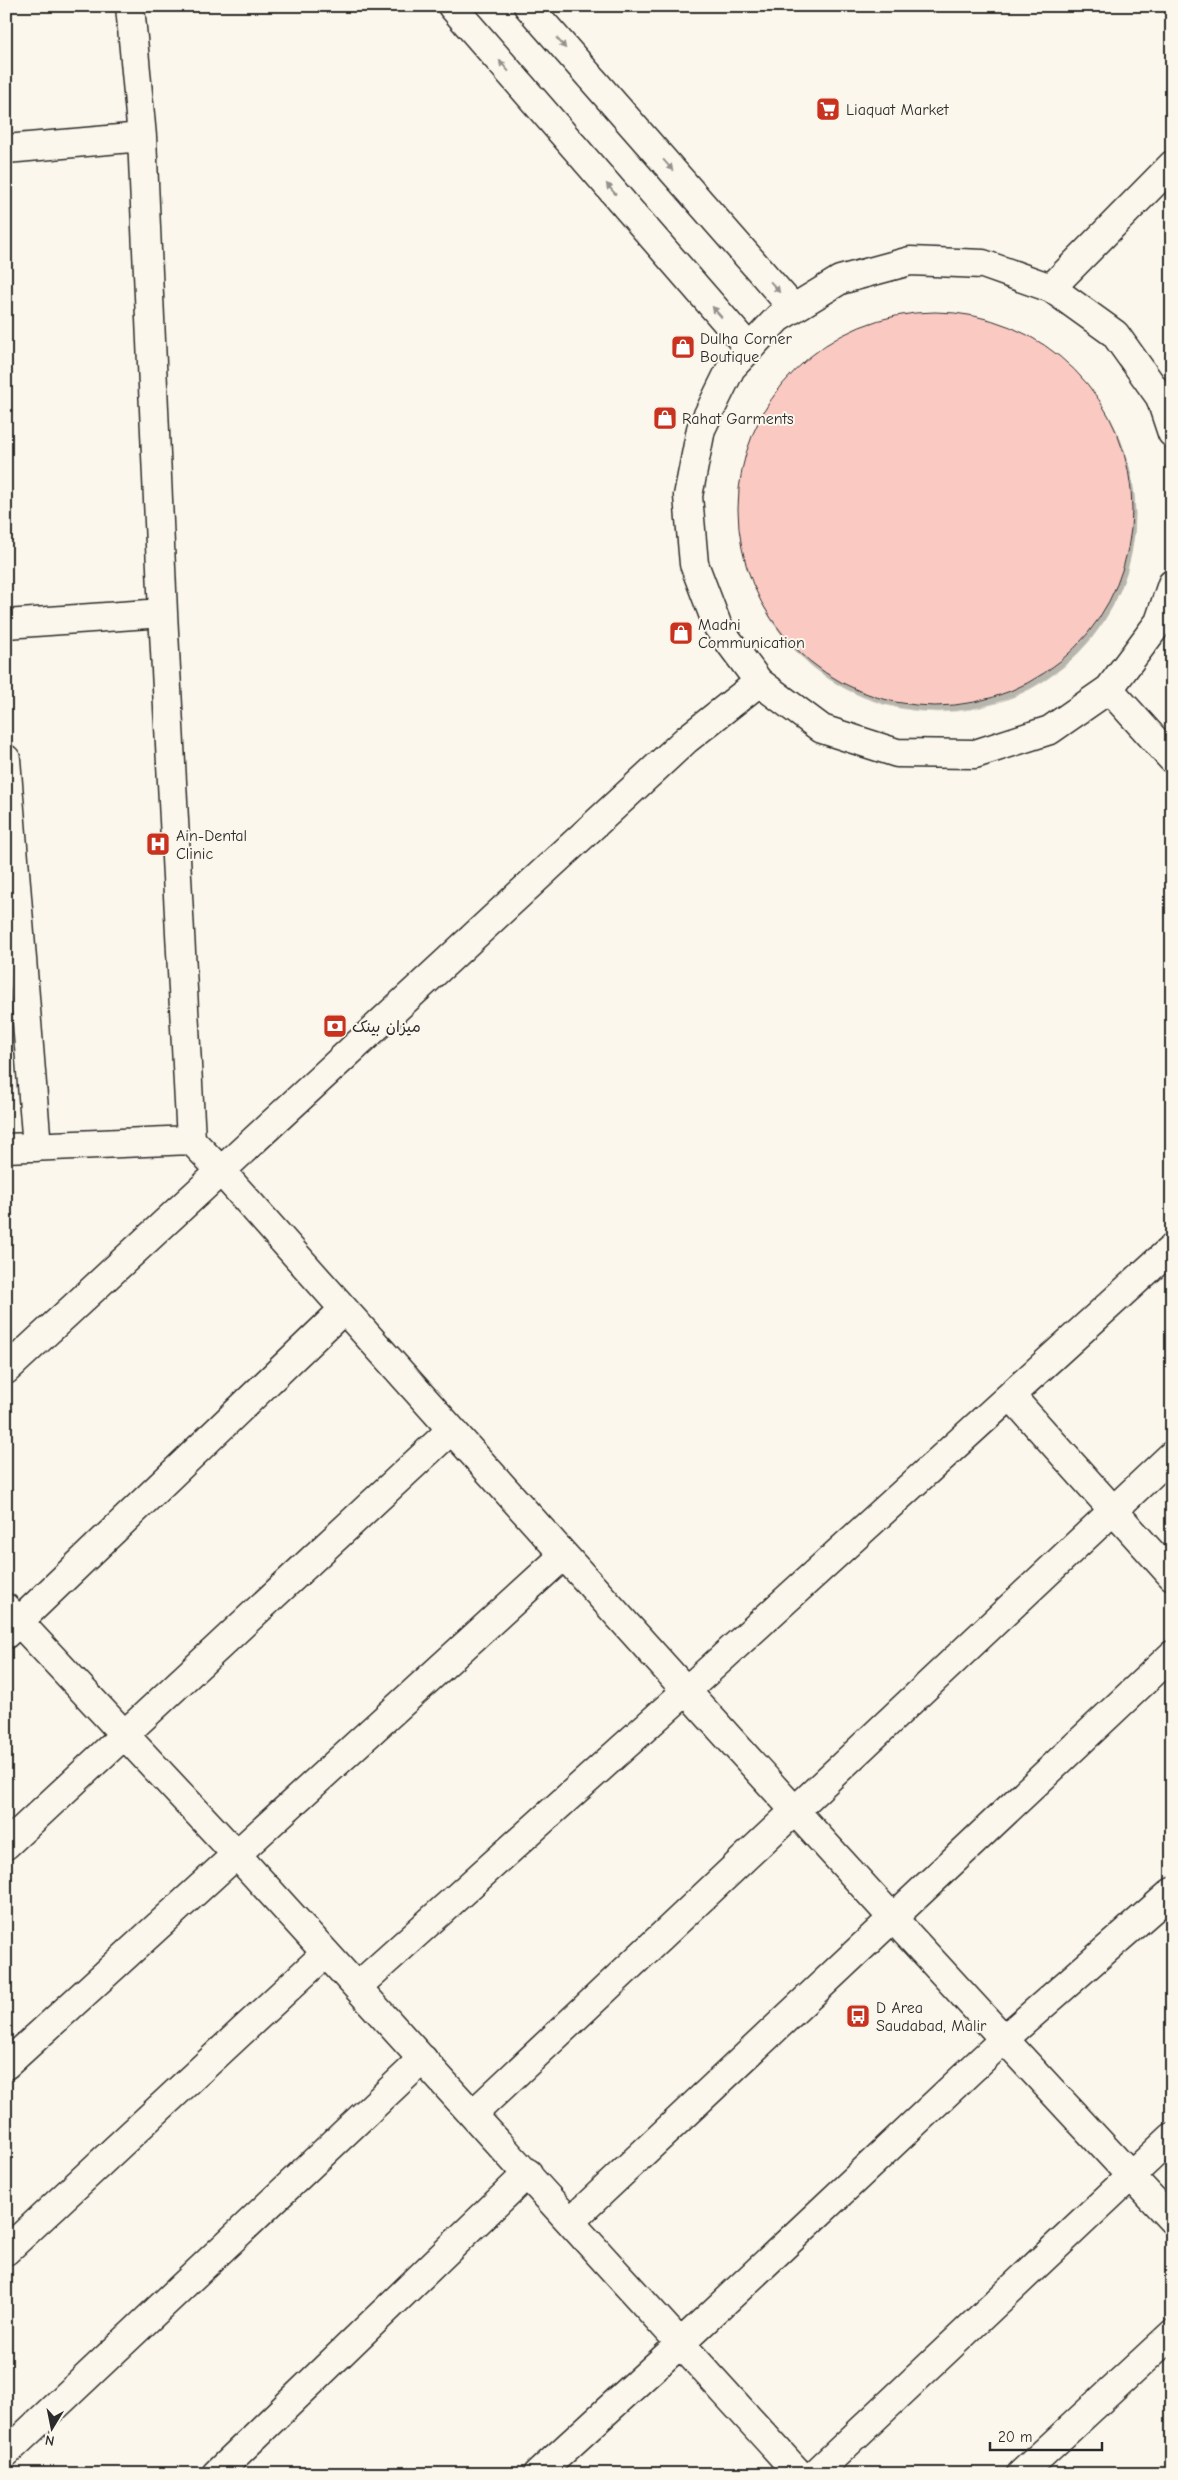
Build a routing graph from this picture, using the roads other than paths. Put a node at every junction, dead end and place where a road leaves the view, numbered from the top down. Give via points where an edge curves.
1 (130, 6) edge
2 (452, 6) edge
3 (528, 6) edge
4 (142, 137) junction
5 (6, 149) edge
6 (1172, 165) edge
7 (1051, 288) junction
8 (793, 308) junction
9 (749, 348) junction
10 (1172, 433) edge
11 (1172, 584) edge
12 (163, 613) junction
13 (6, 624) edge
14 (759, 682) junction
15 (1109, 688) junction
16 (6, 758) edge
17 (1172, 759) edge
18 (190, 1140) junction
19 (37, 1147) junction
20 (6, 1148) edge
21 (221, 1171) junction
22 (1172, 1248) edge
23 (344, 1309) junction
24 (6, 1370) edge
25 (1011, 1396) junction
26 (450, 1430) junction
27 (1172, 1454) edge
28 (1113, 1510) junction
29 (563, 1556) junction
30 (1172, 1576) edge
31 (10, 1621) edge
32 (1172, 1655) edge
33 (686, 1691) junction
34 (124, 1734) junction
35 (794, 1810) junction
36 (6, 1845) edge
37 (236, 1854) junction
38 (1172, 1892) edge
39 (892, 1918) junction
40 (326, 1953) junction
41 (357, 1987) junction
42 (1003, 2040) junction
43 (423, 2060) junction
44 (6, 2065) edge
45 (472, 2114) junction
46 (1172, 2137) edge
47 (528, 2173) junction
48 (1131, 2176) junction
49 (1172, 2220) edge
50 (571, 2221) junction
51 (6, 2252) edge
52 (1172, 2334) edge
53 (682, 2342) junction
54 (6, 2453) edge
55 (216, 2474) edge
56 (538, 2474) edge
57 (799, 2474) edge
58 (815, 2474) edge
59 (1021, 2474) edge

1 - 4 street
9 -> 2 street
3 -> 8 street
4 - 5 street
4 - 12 street
6 - 7 street
7 - 8 street via 982,264 910,262 840,280
7 - 10 street via 1114,334 1160,397
8 - 9 street via 778,318
9 - 14 street via 731,368 701,429 688,496 694,564 718,627
11 - 15 street via 1159,622
12 - 13 street
12 - 18 street
14 - 15 street via 822,729 897,753 975,754 1050,730
14 - 21 street via 687,739
15 - 17 street
16 - 19 street
18 - 19 street
18 - 21 street
19 - 20 street
21 - 23 street
21 - 24 street
22 - 25 street
23 - 26 street
23 - 31 street
25 - 28 street
25 - 33 street
26 - 29 street
26 - 34 street
27 - 28 street
28 - 30 street
28 - 35 street
29 - 33 street
29 - 37 street
31 - 34 street
32 - 39 street
33 - 35 street
33 - 41 street
34 - 36 street
34 - 37 street
35 - 39 street
35 - 45 street
37 - 40 street
37 - 44 street
38 - 42 street
39 - 42 street
39 - 50 street
40 - 41 street
40 - 51 street
41 - 43 street
42 - 48 street
42 - 53 street
43 - 45 street
43 - 54 street
45 - 47 street
46 - 48 street
47 - 50 street
47 - 55 street
48 - 49 street
48 - 58 street
50 - 53 street
52 - 59 street
53 - 56 street
53 - 57 street

